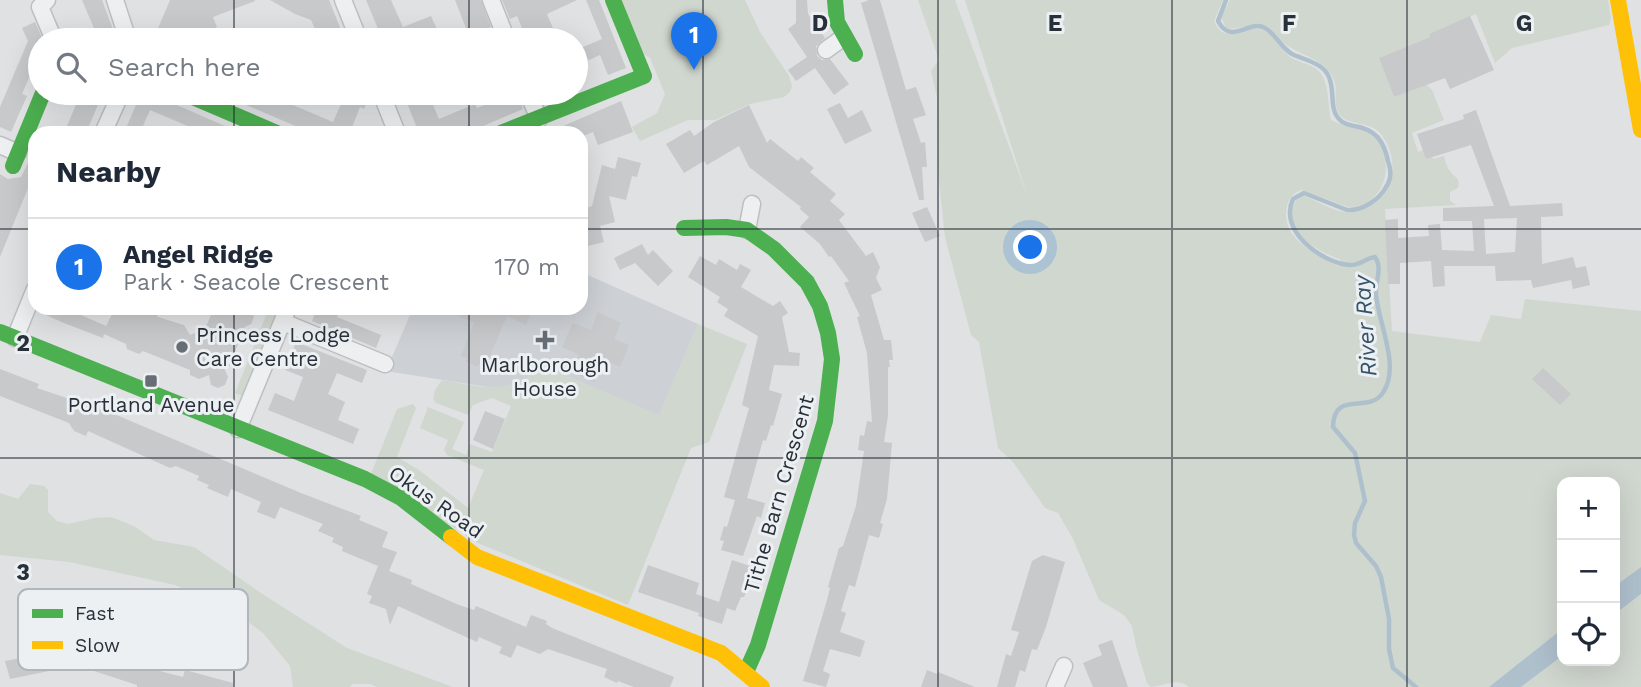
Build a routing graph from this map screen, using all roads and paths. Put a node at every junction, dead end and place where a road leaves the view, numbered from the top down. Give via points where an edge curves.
1 (47, 0) edge
2 (115, 0) edge
3 (343, 0) edge
4 (491, 0) edge
5 (613, 0) edge
6 (835, 0) edge
7 (1618, 0) edge
8 (49, 28) edge
9 (124, 28) edge
10 (354, 28) edge
11 (502, 28) edge
12 (844, 37) junction
13 (826, 50) dead end
14 (855, 54) dead end
15 (588, 99) edge
16 (38, 105) edge
17 (116, 105) edge
18 (211, 105) edge
19 (386, 105) edge
20 (533, 105) edge
21 (573, 105) edge
22 (538, 119) junction
23 (29, 126) edge
24 (106, 126) edge
25 (260, 126) edge
26 (394, 126) edge
27 (520, 126) edge
28 (28, 128) edge
29 (1641, 130) edge
30 (0, 145) edge
31 (752, 204) dead end
32 (684, 228) dead end
33 (747, 230) junction
34 (28, 300) edge
35 (285, 315) edge
36 (7, 335) edge
37 (385, 364) dead end
38 (238, 429) junction
39 (1063, 666) dead end
40 (746, 672) junction
41 (1058, 686) edge
42 (762, 687) edge

1 - 8 street via 40,7
2 - 9 street
3 - 10 street
4 - 11 street
5 - 15 street via 645,76
6 - 12 street
7 - 29 street
12 - 13 street
12 - 14 street
16 - 23 street
17 - 24 street
18 - 25 street
19 - 26 street
20 - 22 street
21 - 22 street
22 - 27 street
28 - 30 street via 15,159
31 - 33 street
32 - 33 street
33 - 40 street, Tithe Barn Crescent via 807,282 820,306 832,359 825,421
34 - 36 street
35 - 37 street
35 - 38 street
36 - 38 street, Okus Road
38 - 40 street, Okus Road via 384,487 463,548 493,565 722,653
39 - 41 street
40 - 42 street, Okus Road

